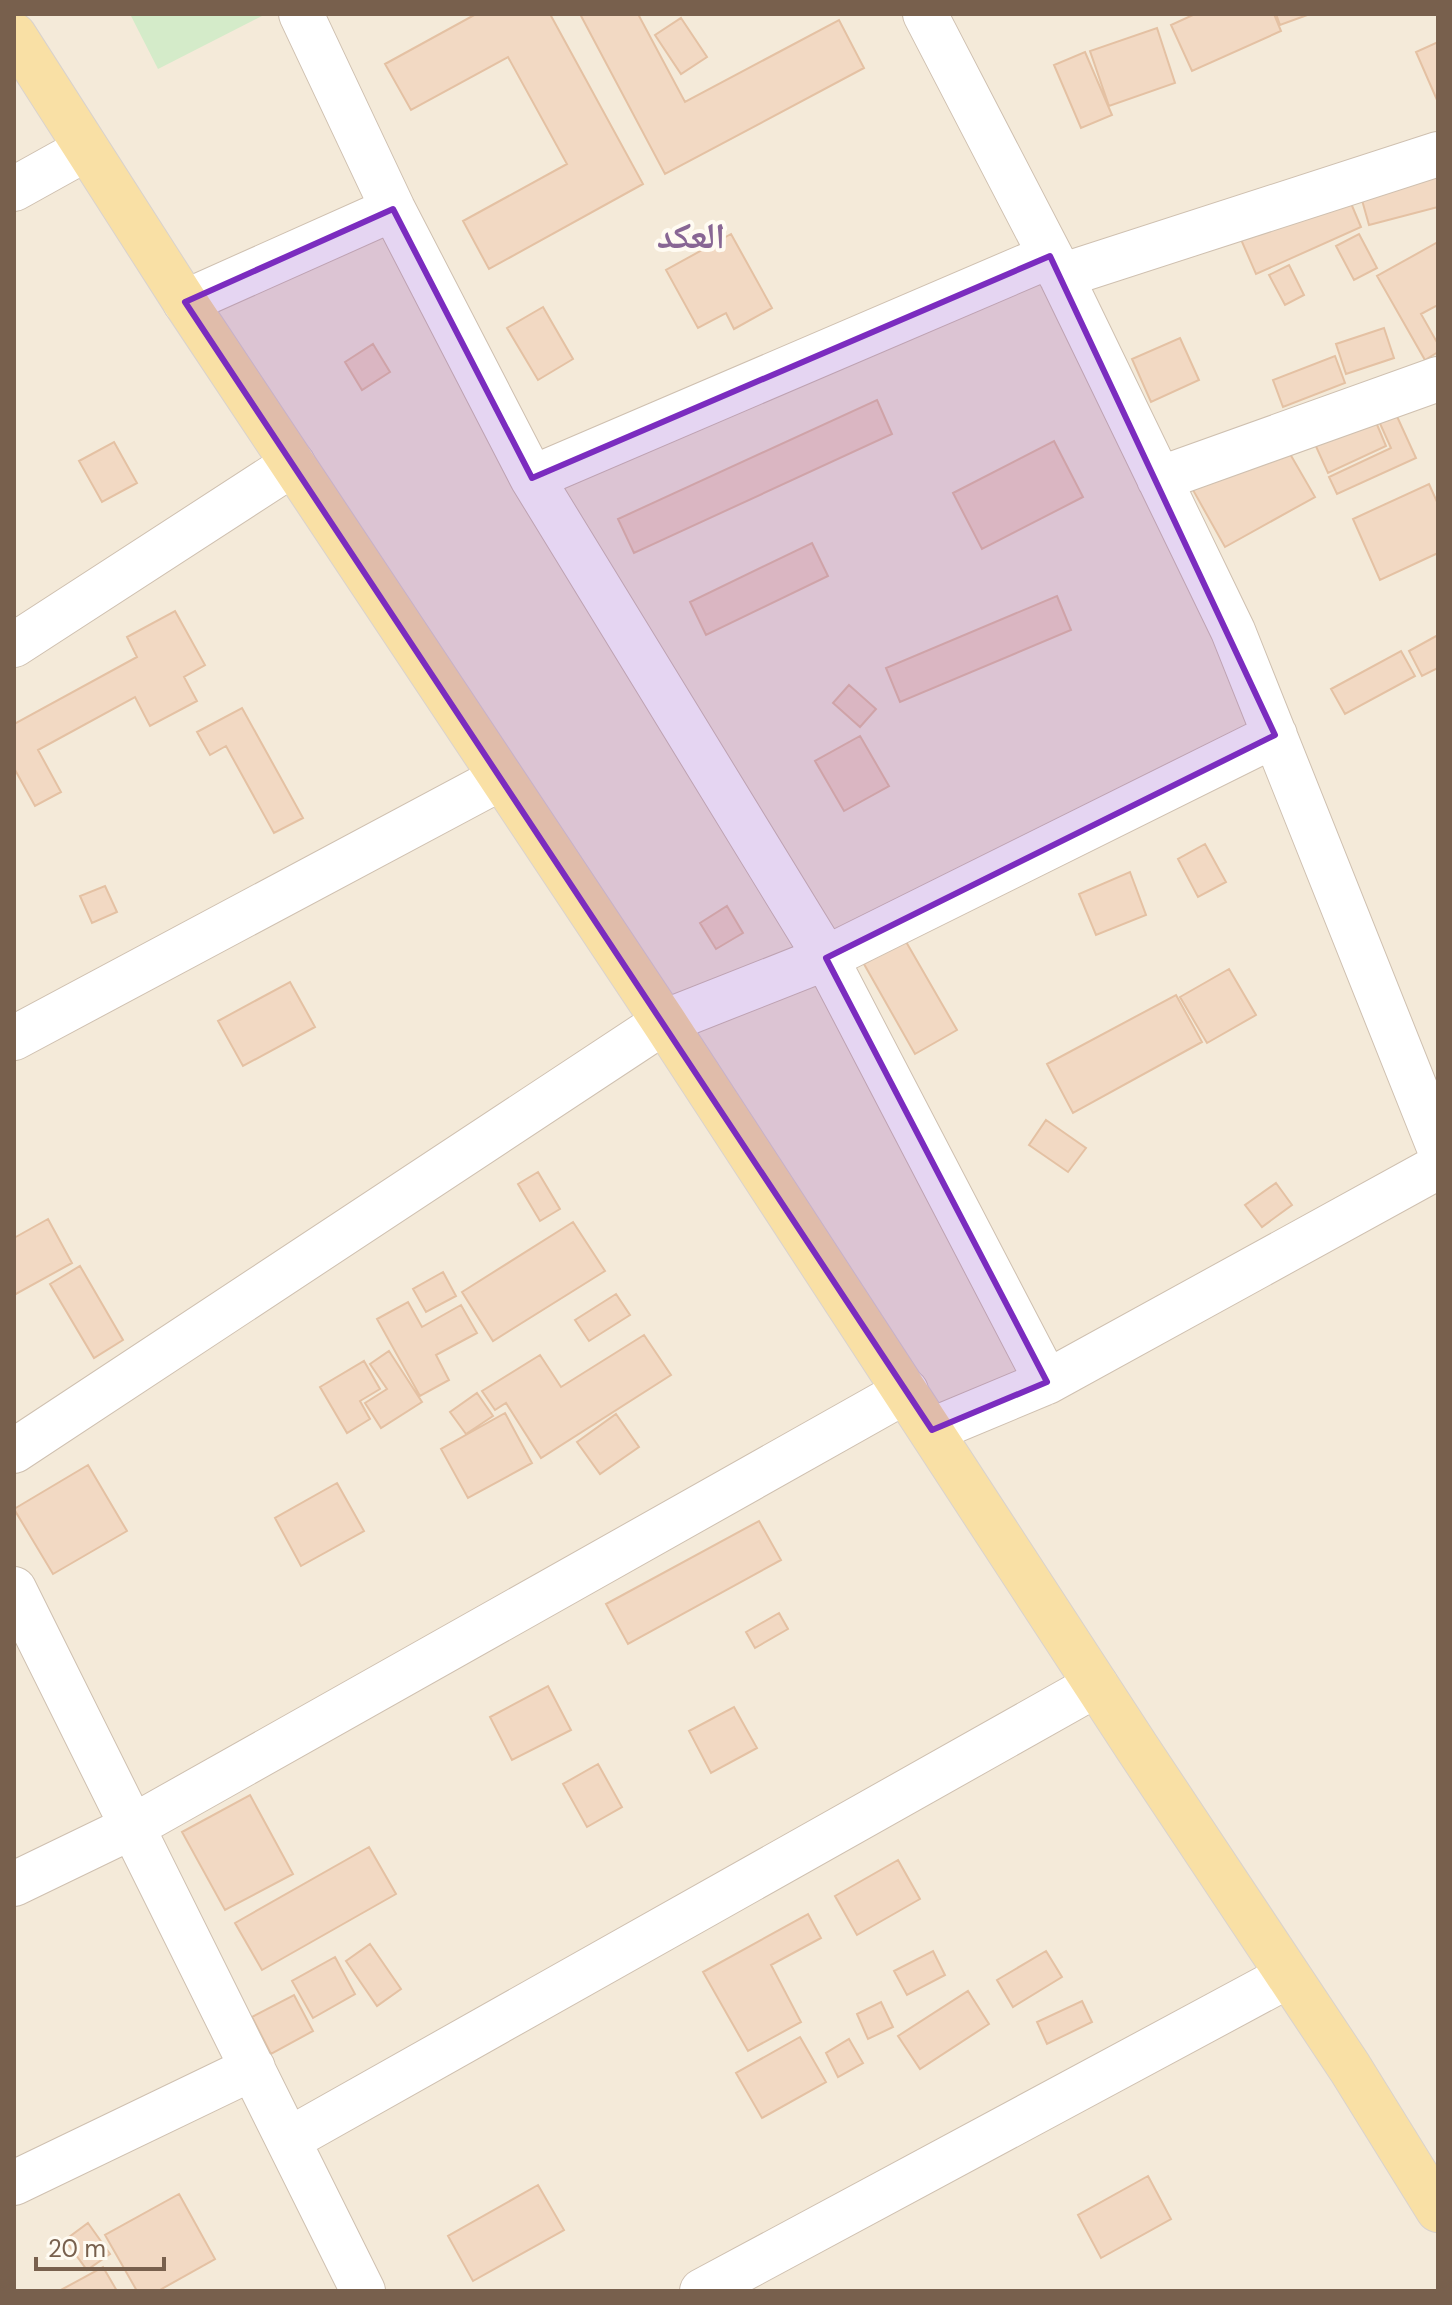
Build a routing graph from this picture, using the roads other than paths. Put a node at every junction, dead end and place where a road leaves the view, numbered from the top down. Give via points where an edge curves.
1 (301, 14) edge
2 (925, 14) edge
3 (14, 35) edge
4 (86, 149) junction
5 (1438, 154) edge
6 (14, 189) edge
7 (393, 209) junction
8 (1056, 266) junction
9 (185, 302) junction
10 (1438, 379) edge
11 (293, 464) junction
12 (532, 478) junction
13 (1159, 479) junction
14 (14, 645) edge
15 (1275, 735) junction
16 (501, 778) junction
17 (826, 958) junction
18 (664, 1022) junction
19 (14, 1038) edge
20 (1438, 1145) edge
21 (1438, 1167) edge
22 (1047, 1382) junction
23 (906, 1391) junction
24 (932, 1430) junction
25 (14, 1451) edge
26 (14, 1589) edge
27 (1096, 1685) junction
28 (132, 1827) junction
29 (14, 1884) edge
30 (1288, 1976) junction
31 (253, 2068) junction
32 (288, 2140) junction
33 (14, 2183) edge
34 (1438, 2210) edge
35 (363, 2291) edge
36 (702, 2291) edge

1 - 7 street
2 - 8 street
3 - 4 main road
4 - 6 street
4 - 9 main road
5 - 8 street
7 - 9 street
7 - 12 street
8 - 12 street
8 - 13 street
9 - 11 main road
10 - 13 street
11 - 14 street
11 - 16 main road
12 - 17 street
13 - 15 street via 1233,631
15 - 17 street
15 - 20 street
16 - 18 main road
16 - 19 street
17 - 18 street
17 - 22 street
18 - 23 main road
18 - 25 street
21 - 22 street
22 - 24 street
23 - 24 main road
23 - 28 street
24 - 27 main road
26 - 28 street
27 - 30 main road
27 - 32 street
28 - 29 street
28 - 31 street
30 - 34 main road
30 - 36 street
31 - 32 street
31 - 33 street
32 - 35 street

